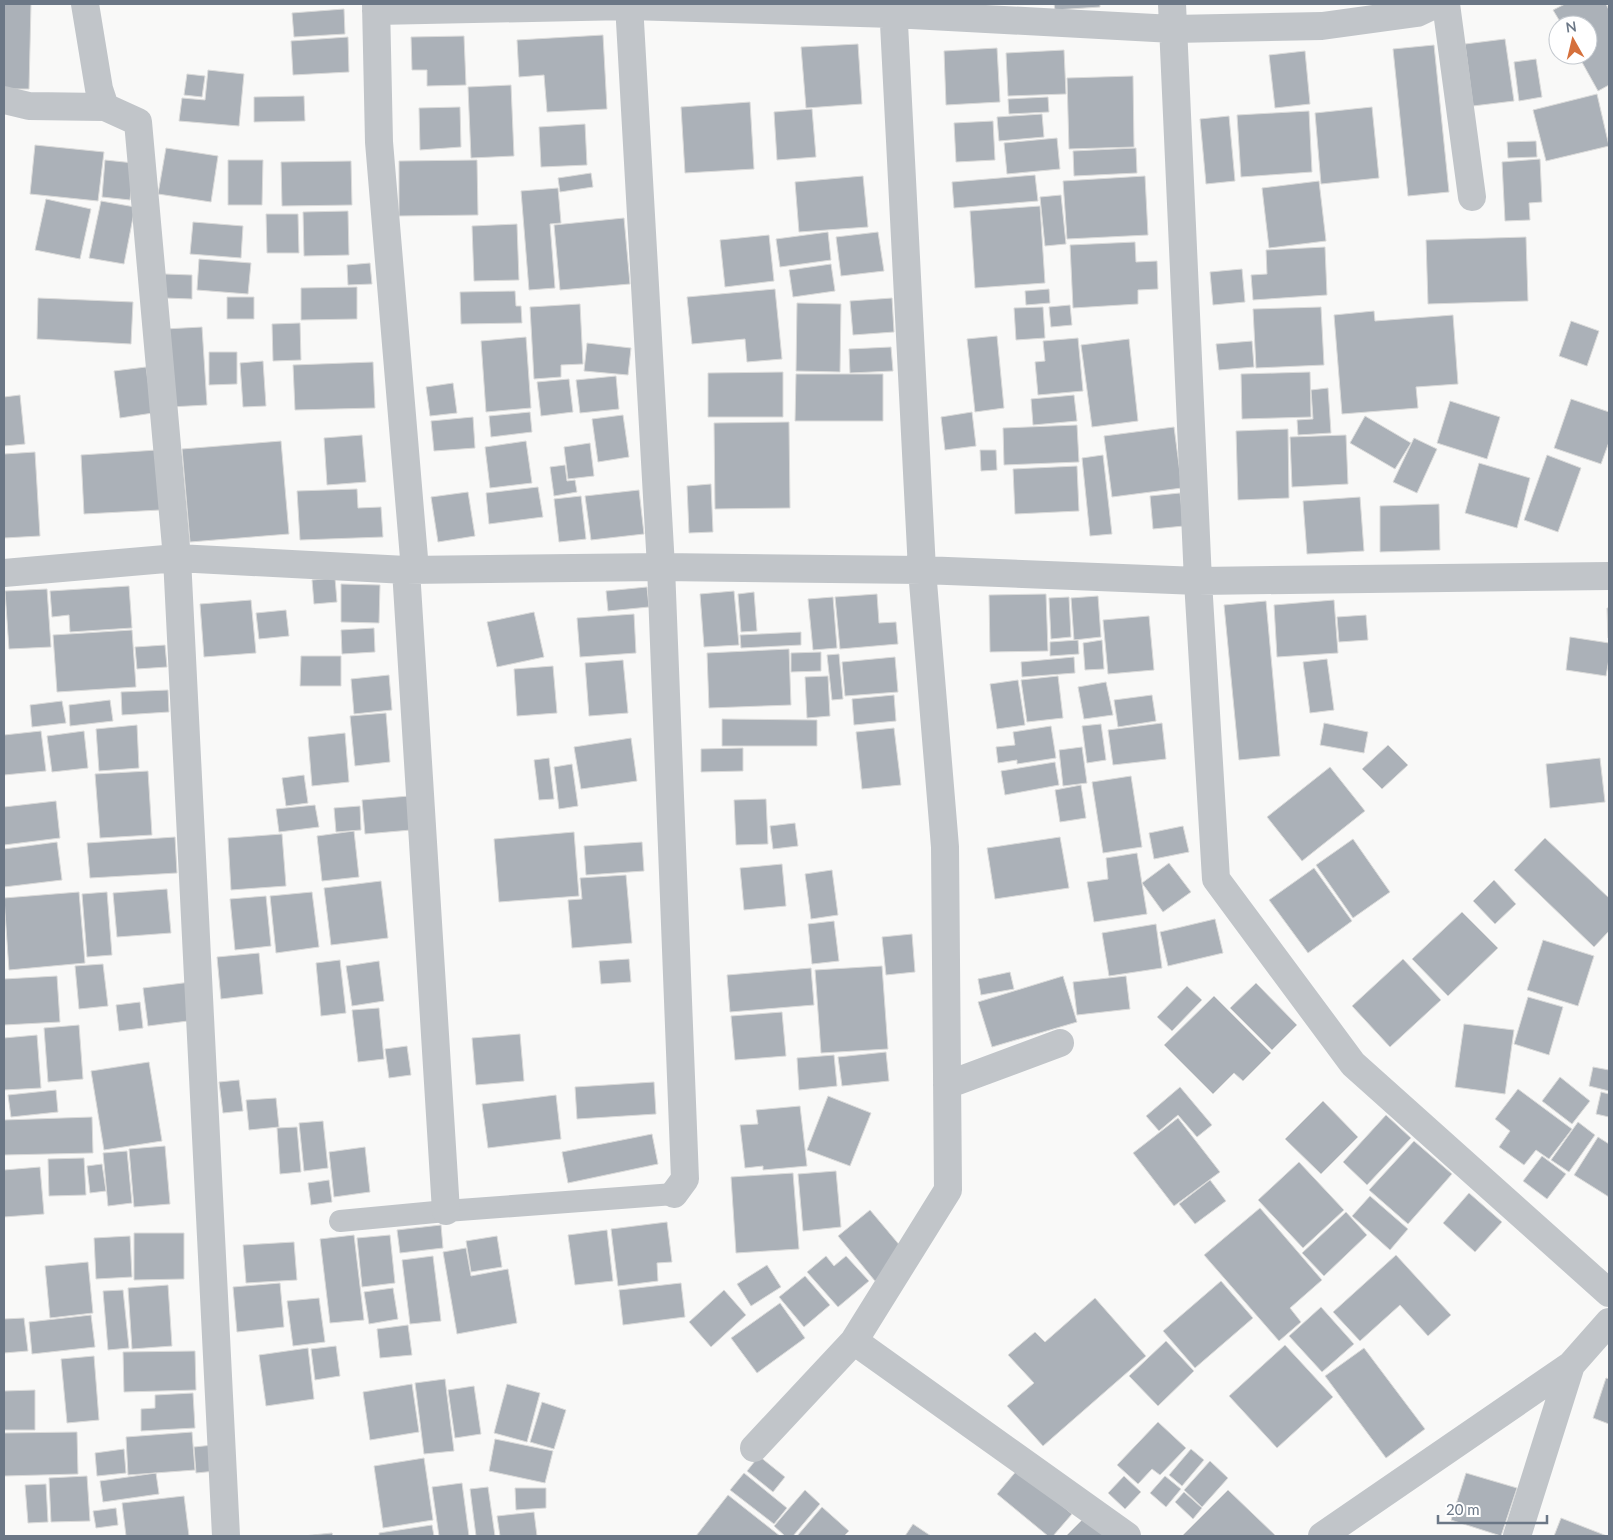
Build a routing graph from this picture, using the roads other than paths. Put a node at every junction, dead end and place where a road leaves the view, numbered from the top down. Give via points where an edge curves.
1 (86, 4) edge
2 (1436, 4) edge
3 (1446, 4) edge
4 (629, 5) edge
5 (376, 8) edge
6 (893, 9) edge
7 (1173, 16) edge
8 (4, 100) edge
9 (105, 107) junction
10 (1472, 198) dead end
11 (177, 558) junction
12 (662, 567) junction
13 (411, 570) junction
14 (922, 570) junction
15 (4, 573) edge
16 (1609, 576) edge
17 (1198, 581) junction
18 (1060, 1043) dead end
19 (947, 1085) junction
20 (674, 1194) joint
21 (446, 1211) junction
22 (340, 1221) dead end
23 (1609, 1293) edge
24 (1609, 1322) edge
25 (854, 1340) junction
26 (1571, 1366) junction
27 (754, 1448) dead end
28 (226, 1536) edge
29 (1126, 1536) edge
30 (1322, 1536) edge
31 (1517, 1536) edge

1 - 9 street via 98,89
2 - 7 street via 1417,12 1322,26
3 - 10 street
4 - 5 street
4 - 6 street
4 - 12 street
5 - 13 street via 379,142
6 - 7 street
6 - 14 street
7 - 17 street
8 - 9 street via 29,106
9 - 11 street via 138,122
11 - 13 street
11 - 15 street
11 - 28 street
12 - 13 street
12 - 14 street
12 - 20 street via 685,1179
13 - 21 street
14 - 17 street
14 - 19 street via 945,847
16 - 17 street
17 - 23 street via 1216,879 1353,1064
18 - 19 street
19 - 25 street via 948,1190
20 - 21 lane
21 - 22 lane
24 - 26 street
25 - 27 street
25 - 29 street
26 - 30 street
26 - 31 street

